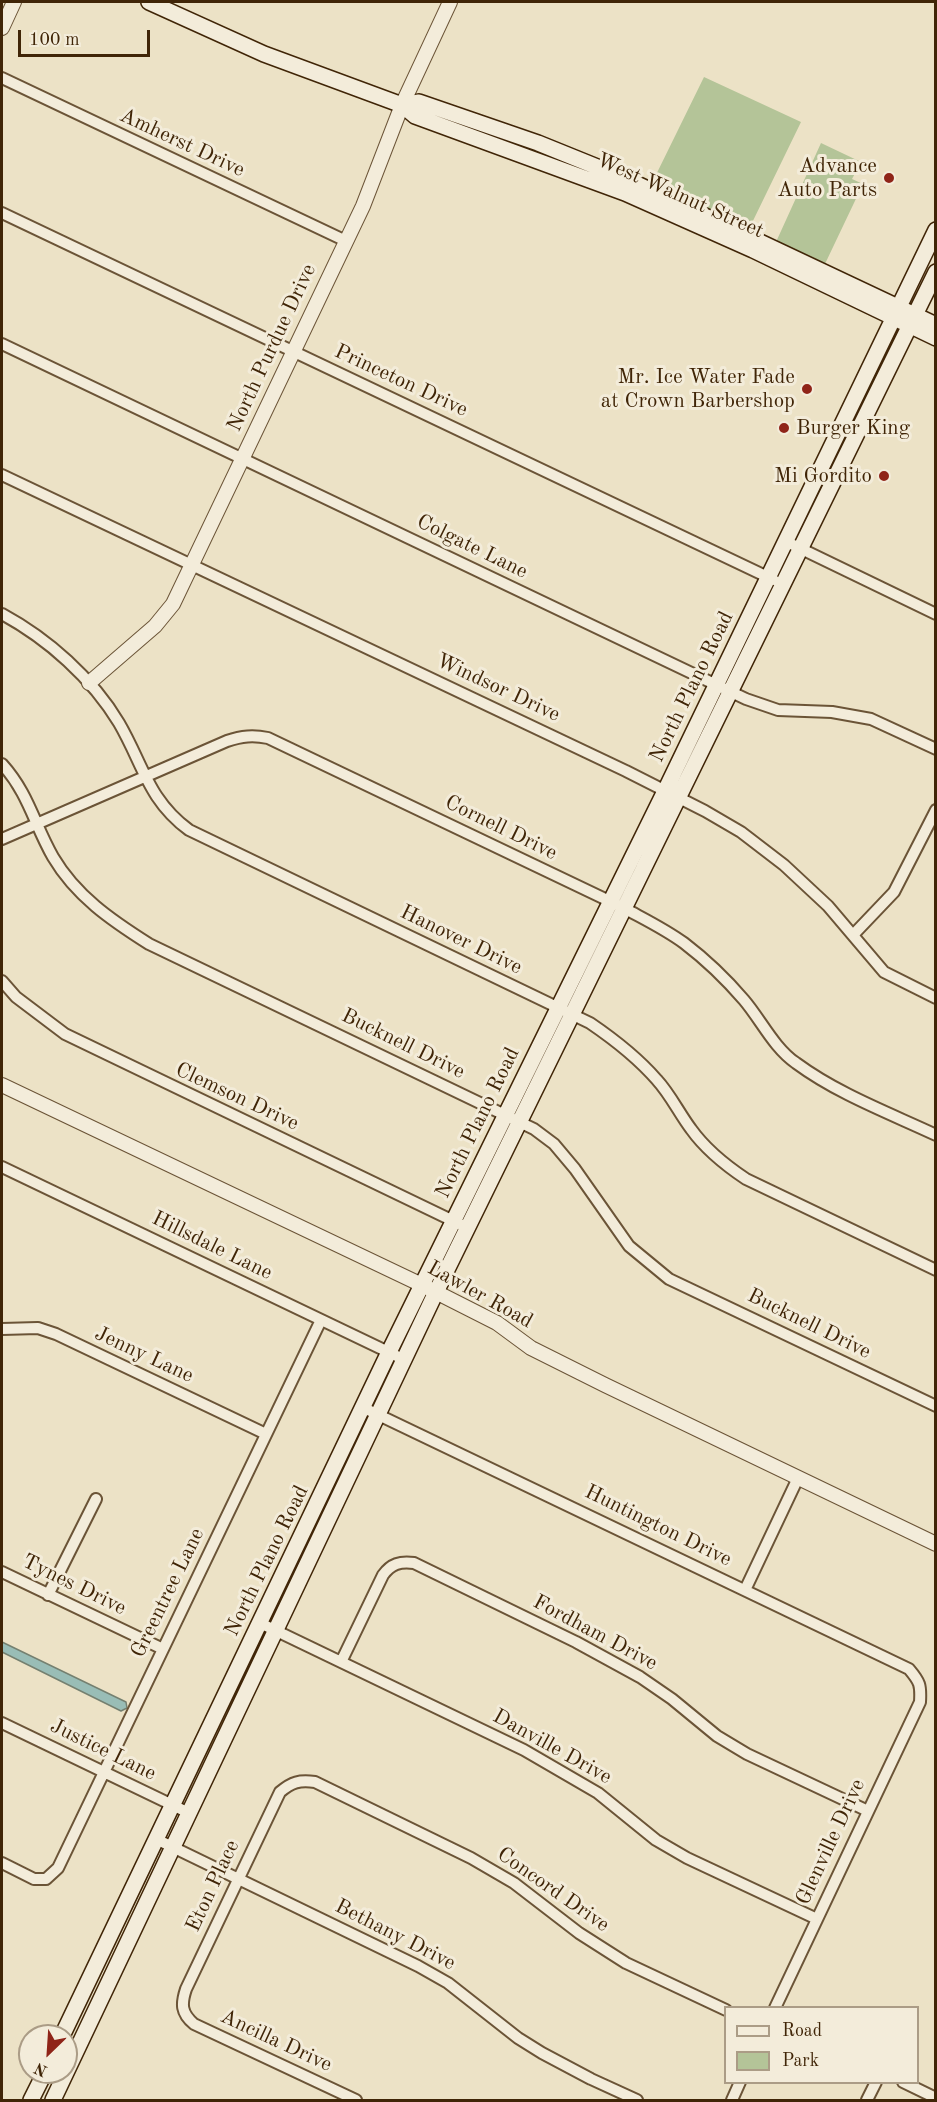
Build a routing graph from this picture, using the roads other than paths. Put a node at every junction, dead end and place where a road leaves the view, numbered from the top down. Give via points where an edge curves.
1 (14, 2) edge
2 (149, 2) edge
3 (450, 2) edge
4 (2, 28) edge
5 (2, 78) edge
6 (402, 105) junction
7 (2, 213) edge
8 (936, 230) edge
9 (346, 241) junction
10 (936, 272) edge
11 (896, 313) junction
12 (912, 320) junction
13 (936, 325) edge
14 (936, 338) edge
15 (2, 344) edge
16 (294, 351) junction
17 (861, 426) junction
18 (838, 431) junction
19 (243, 459) junction
20 (2, 475) edge
21 (832, 485) junction
22 (785, 541) junction
23 (801, 549) junction
24 (192, 565) junction
25 (768, 577) junction
26 (784, 584) junction
27 (2, 614) edge
28 (936, 614) edge
29 (89, 683) junction
30 (716, 684) junction
31 (730, 692) junction
32 (936, 749) edge
33 (2, 764) edge
34 (145, 777) junction
35 (671, 794) junction
36 (936, 810) edge
37 (37, 823) junction
38 (2, 839) edge
39 (617, 905) junction
40 (853, 934) junction
41 (2, 981) edge
42 (936, 998) edge
43 (558, 1008) junction
44 (573, 1015) junction
45 (2, 1085) edge
46 (506, 1115) junction
47 (521, 1123) junction
48 (936, 1135) edge
49 (2, 1167) edge
50 (453, 1221) junction
51 (468, 1228) junction
52 (936, 1270) edge
53 (429, 1289) junction
54 (321, 1320) junction
55 (2, 1329) edge
56 (389, 1352) junction
57 (405, 1360) junction
58 (936, 1406) edge
59 (364, 1407) junction
60 (380, 1415) junction
61 (266, 1434) junction
62 (798, 1478) junction
63 (96, 1498) dead end
64 (936, 1544) edge
65 (2, 1572) edge
66 (745, 1590) junction
67 (48, 1595) junction
68 (260, 1623) junction
69 (275, 1630) junction
70 (163, 1649) junction
71 (341, 1662) junction
72 (921, 1693) joint
73 (2, 1723) edge
74 (104, 1773) junction
75 (292, 1782) joint
76 (172, 1806) junction
77 (868, 1811) junction
78 (189, 1813) junction
79 (156, 1839) junction
80 (172, 1847) junction
81 (2, 1863) edge
82 (238, 1879) junction
83 (817, 1919) junction
84 (775, 2006) edge
85 (724, 2009) edge
86 (183, 2012) joint
87 (68, 2024) edge
88 (39, 2084) edge
89 (739, 2084) edge
90 (875, 2084) edge
91 (907, 2084) edge
92 (936, 2098) edge
93 (32, 2100) edge
94 (53, 2100) edge
95 (356, 2100) edge
96 (637, 2100) edge
97 (732, 2100) edge
98 (867, 2100) edge

1 - 4 street
2 - 6 main road, West Walnut Street via 264,54
3 - 6 street, North Purdue Drive
5 - 9 street, Amherst Drive
6 - 9 street, North Purdue Drive
6 - 11 main road, West Walnut Street via 415,116 624,193
7 - 16 street, Princeton Drive
8 - 11 main road, North Plano Road
9 - 16 street, North Purdue Drive
10 - 12 main road, North Plano Road
11 - 12 main road, West Walnut Street
11 - 18 main road, North Plano Road
12 - 13 main road
12 - 14 main road, West Walnut Street
12 - 17 main road, North Plano Road
15 - 19 street, Colgate Lane
16 - 19 street, North Purdue Drive
16 - 25 street, Princeton Drive
17 - 18 main road
17 - 21 main road, North Plano Road
18 - 21 main road via 843,442
18 - 22 main road, North Plano Road
19 - 24 street, North Purdue Drive
19 - 30 street, Colgate Lane
20 - 24 street, Windsor Drive
21 - 23 main road, North Plano Road
22 - 23 street
22 - 25 main road, North Plano Road
23 - 26 main road, North Plano Road
23 - 28 street
24 - 29 street, North Purdue Drive via 173,604 155,626
24 - 35 street, Windsor Drive
25 - 26 street, Princeton Drive
25 - 30 main road, North Plano Road
26 - 31 main road, North Plano Road
27 - 29 street, Hanover Drive via 36,635
29 - 34 street, Hanover Drive via 118,722
30 - 31 street, Colgate Lane
30 - 35 main road, North Plano Road
31 - 32 street, Colgate Lane via 778,710 832,712 871,719
31 - 35 main road, North Plano Road
33 - 37 street, Bucknell Drive via 23,791
34 - 37 street, Cornell Drive
34 - 39 street, Cornell Drive via 239,737 268,738
34 - 43 street, Hanover Drive via 172,817 189,830
35 - 39 main road, North Plano Road
35 - 40 street, Windsor Drive via 741,832 784,865
36 - 40 street via 894,892
37 - 38 street, Cornell Drive
37 - 46 street, Bucknell Drive via 70,882 112,921
39 - 43 main road, North Plano Road
39 - 44 main road, North Plano Road
39 - 48 street, Cornell Drive via 683,942 718,973 795,1063
40 - 42 street, Windsor Drive via 884,972
41 - 50 street, Clemson Drive via 16,997 65,1035
43 - 44 street, Hanover Drive
43 - 46 main road, North Plano Road
44 - 47 main road, North Plano Road
44 - 52 street, Hanover Drive via 621,1043 659,1082 697,1137 726,1165 746,1179
45 - 53 street, Lawler Road
46 - 47 street, Bucknell Drive
46 - 50 main road, North Plano Road
47 - 51 main road, North Plano Road
47 - 58 street, Bucknell Drive via 554,1144 629,1246 669,1279
49 - 54 street, Hillsdale Lane
50 - 51 street, Clemson Drive
50 - 53 main road, North Plano Road
51 - 53 main road, North Plano Road
53 - 56 main road, North Plano Road
53 - 57 main road, North Plano Road
53 - 62 street, Lawler Road via 497,1323 541,1353
54 - 56 street, Hillsdale Lane
54 - 61 street, Greentree Lane
55 - 61 street, Jenny Lane via 38,1328 56,1334
56 - 57 street, Hillsdale Lane
56 - 59 main road, North Plano Road
57 - 60 main road, North Plano Road
59 - 60 street, Huntington Drive
59 - 68 main road, North Plano Road
60 - 66 street, Huntington Drive
60 - 69 main road, North Plano Road
61 - 70 street, Greentree Lane
62 - 64 street, Lawler Road
62 - 66 street
63 - 67 street
65 - 67 street, Tynes Drive
66 - 72 street, Huntington Drive via 909,1669 921,1686
67 - 70 street, Tynes Drive
68 - 69 street, Danville Drive
68 - 76 main road, North Plano Road
69 - 71 street, Danville Drive
69 - 78 main road, North Plano Road
70 - 74 street, Greentree Lane
71 - 77 street, Fordham Drive via 383,1575 396,1563 414,1563 640,1677 747,1754
71 - 83 street, Danville Drive via 524,1750 598,1793 656,1840 687,1858
72 - 77 street, Glenville Drive
73 - 74 street, Justice Lane
74 - 76 street, Justice Lane
74 - 81 street, Greentree Lane via 54,1874 34,1879
75 - 82 street, Eton Place via 280,1792
75 - 85 street, Concord Drive via 315,1782 471,1858 514,1883 579,1933 626,1962
76 - 78 street, Justice Lane
76 - 79 main road, North Plano Road
77 - 83 street, Glenville Drive
78 - 80 main road, North Plano Road
79 - 80 street, Bethany Drive
79 - 87 main road, North Plano Road
80 - 82 street, Bethany Drive
80 - 94 main road, North Plano Road
82 - 86 street, Eton Place via 186,1989
82 - 96 street, Bethany Drive via 418,1966 448,1983 518,2038
83 - 84 street, Glenville Drive
86 - 95 street, Ancilla Drive via 194,2024
88 - 93 main road
89 - 97 street
90 - 98 street
91 - 92 street

